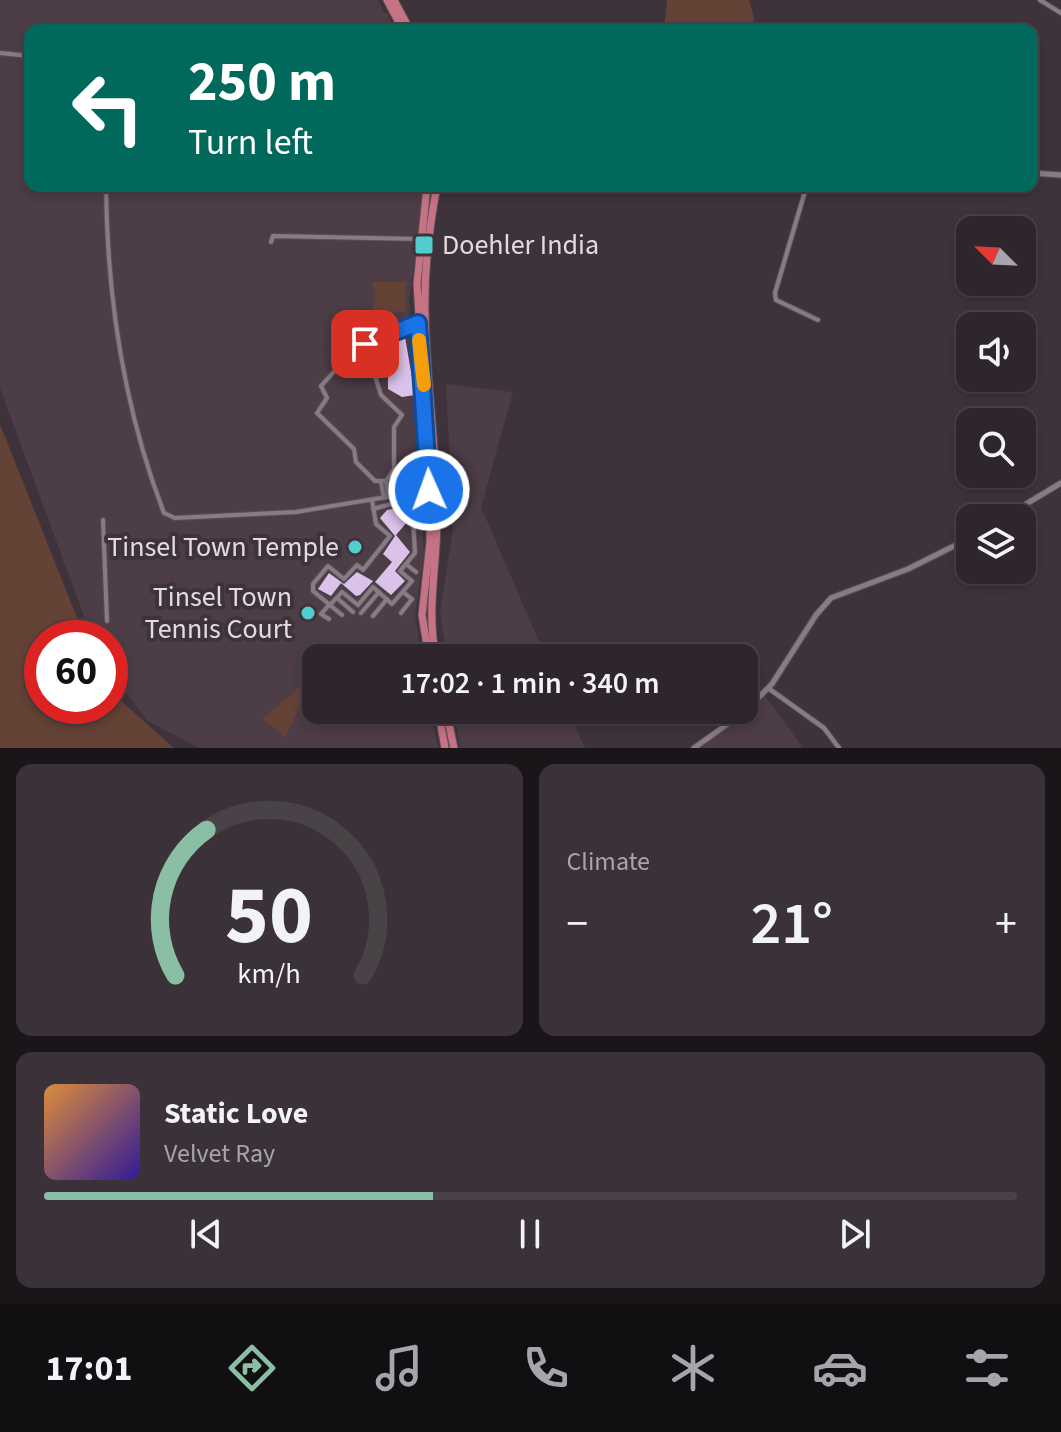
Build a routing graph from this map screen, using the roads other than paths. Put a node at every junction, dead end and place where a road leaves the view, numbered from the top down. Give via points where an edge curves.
1 (387, 0) edge
2 (394, 0) edge
3 (1040, 0) edge
4 (1061, 13) edge
5 (400, 24) edge
6 (407, 24) edge
7 (0, 53) edge
8 (24, 55) edge
9 (1038, 173) edge
10 (1061, 175) edge
11 (106, 192) edge
12 (427, 192) edge
13 (436, 192) edge
14 (805, 192) edge
15 (424, 239) junction
16 (271, 242) dead end
17 (818, 320) dead end
18 (418, 323) junction
19 (350, 354) junction
20 (384, 482) junction
21 (1061, 483) edge
22 (433, 490) junction
23 (386, 497) junction
24 (372, 500) junction
25 (399, 502) junction
26 (1026, 504) edge
27 (373, 509) junction
28 (413, 513) junction
29 (103, 520) dead end
30 (956, 545) edge
31 (406, 564) junction
32 (416, 572) dead end
33 (98, 588) dead end
34 (106, 588) junction
35 (379, 592) junction
36 (403, 592) junction
37 (337, 598) junction
38 (387, 599) junction
39 (330, 605) junction
40 (353, 612) dead end
41 (361, 613) dead end
42 (401, 613) dead end
43 (342, 615) dead end
44 (373, 616) dead end
45 (329, 619) dead end
46 (107, 620) edge
47 (427, 644) edge
48 (434, 644) edge
49 (767, 688) junction
50 (441, 724) edge
51 (449, 724) edge
52 (445, 748) edge
53 (454, 748) edge
54 (694, 748) edge
55 (839, 748) edge

1 - 5 main road
2 - 6 main road
3 - 4 street
7 - 8 street
9 - 10 street
11 - 24 street via 107,258 123,366 164,513 175,518 296,512
12 - 15 main road
13 - 15 main road
14 - 17 street via 775,293 776,300
15 - 16 street via 273,236
15 - 18 main road
15 - 22 main road
18 - 19 street
18 - 22 main road
19 - 20 street via 375,376 381,395 402,415 394,427 394,469
19 - 20 street via 321,386 327,398 317,412 354,449 357,463
20 - 23 street
21 - 26 street
22 - 23 street
22 - 47 main road via 422,615
22 - 48 main road via 436,544 429,613
23 - 24 street
24 - 27 street
25 - 27 street
25 - 28 street
25 - 28 street via 413,500
27 - 39 street via 376,524 390,536 363,570 357,565 344,579 328,566 313,591
28 - 31 street via 415,553
29 - 34 street
30 - 49 street via 831,598
31 - 32 street
31 - 36 street via 400,571 412,581
33 - 34 street
34 - 46 street
35 - 37 street via 373,587 358,605 342,592
35 - 38 street
35 - 41 street
36 - 38 street via 392,604
36 - 42 street via 412,599
37 - 39 street
37 - 40 street
38 - 44 street
39 - 43 street
39 - 45 street via 321,614
49 - 54 street via 743,713
49 - 55 street via 824,728
50 - 52 main road
51 - 53 main road

